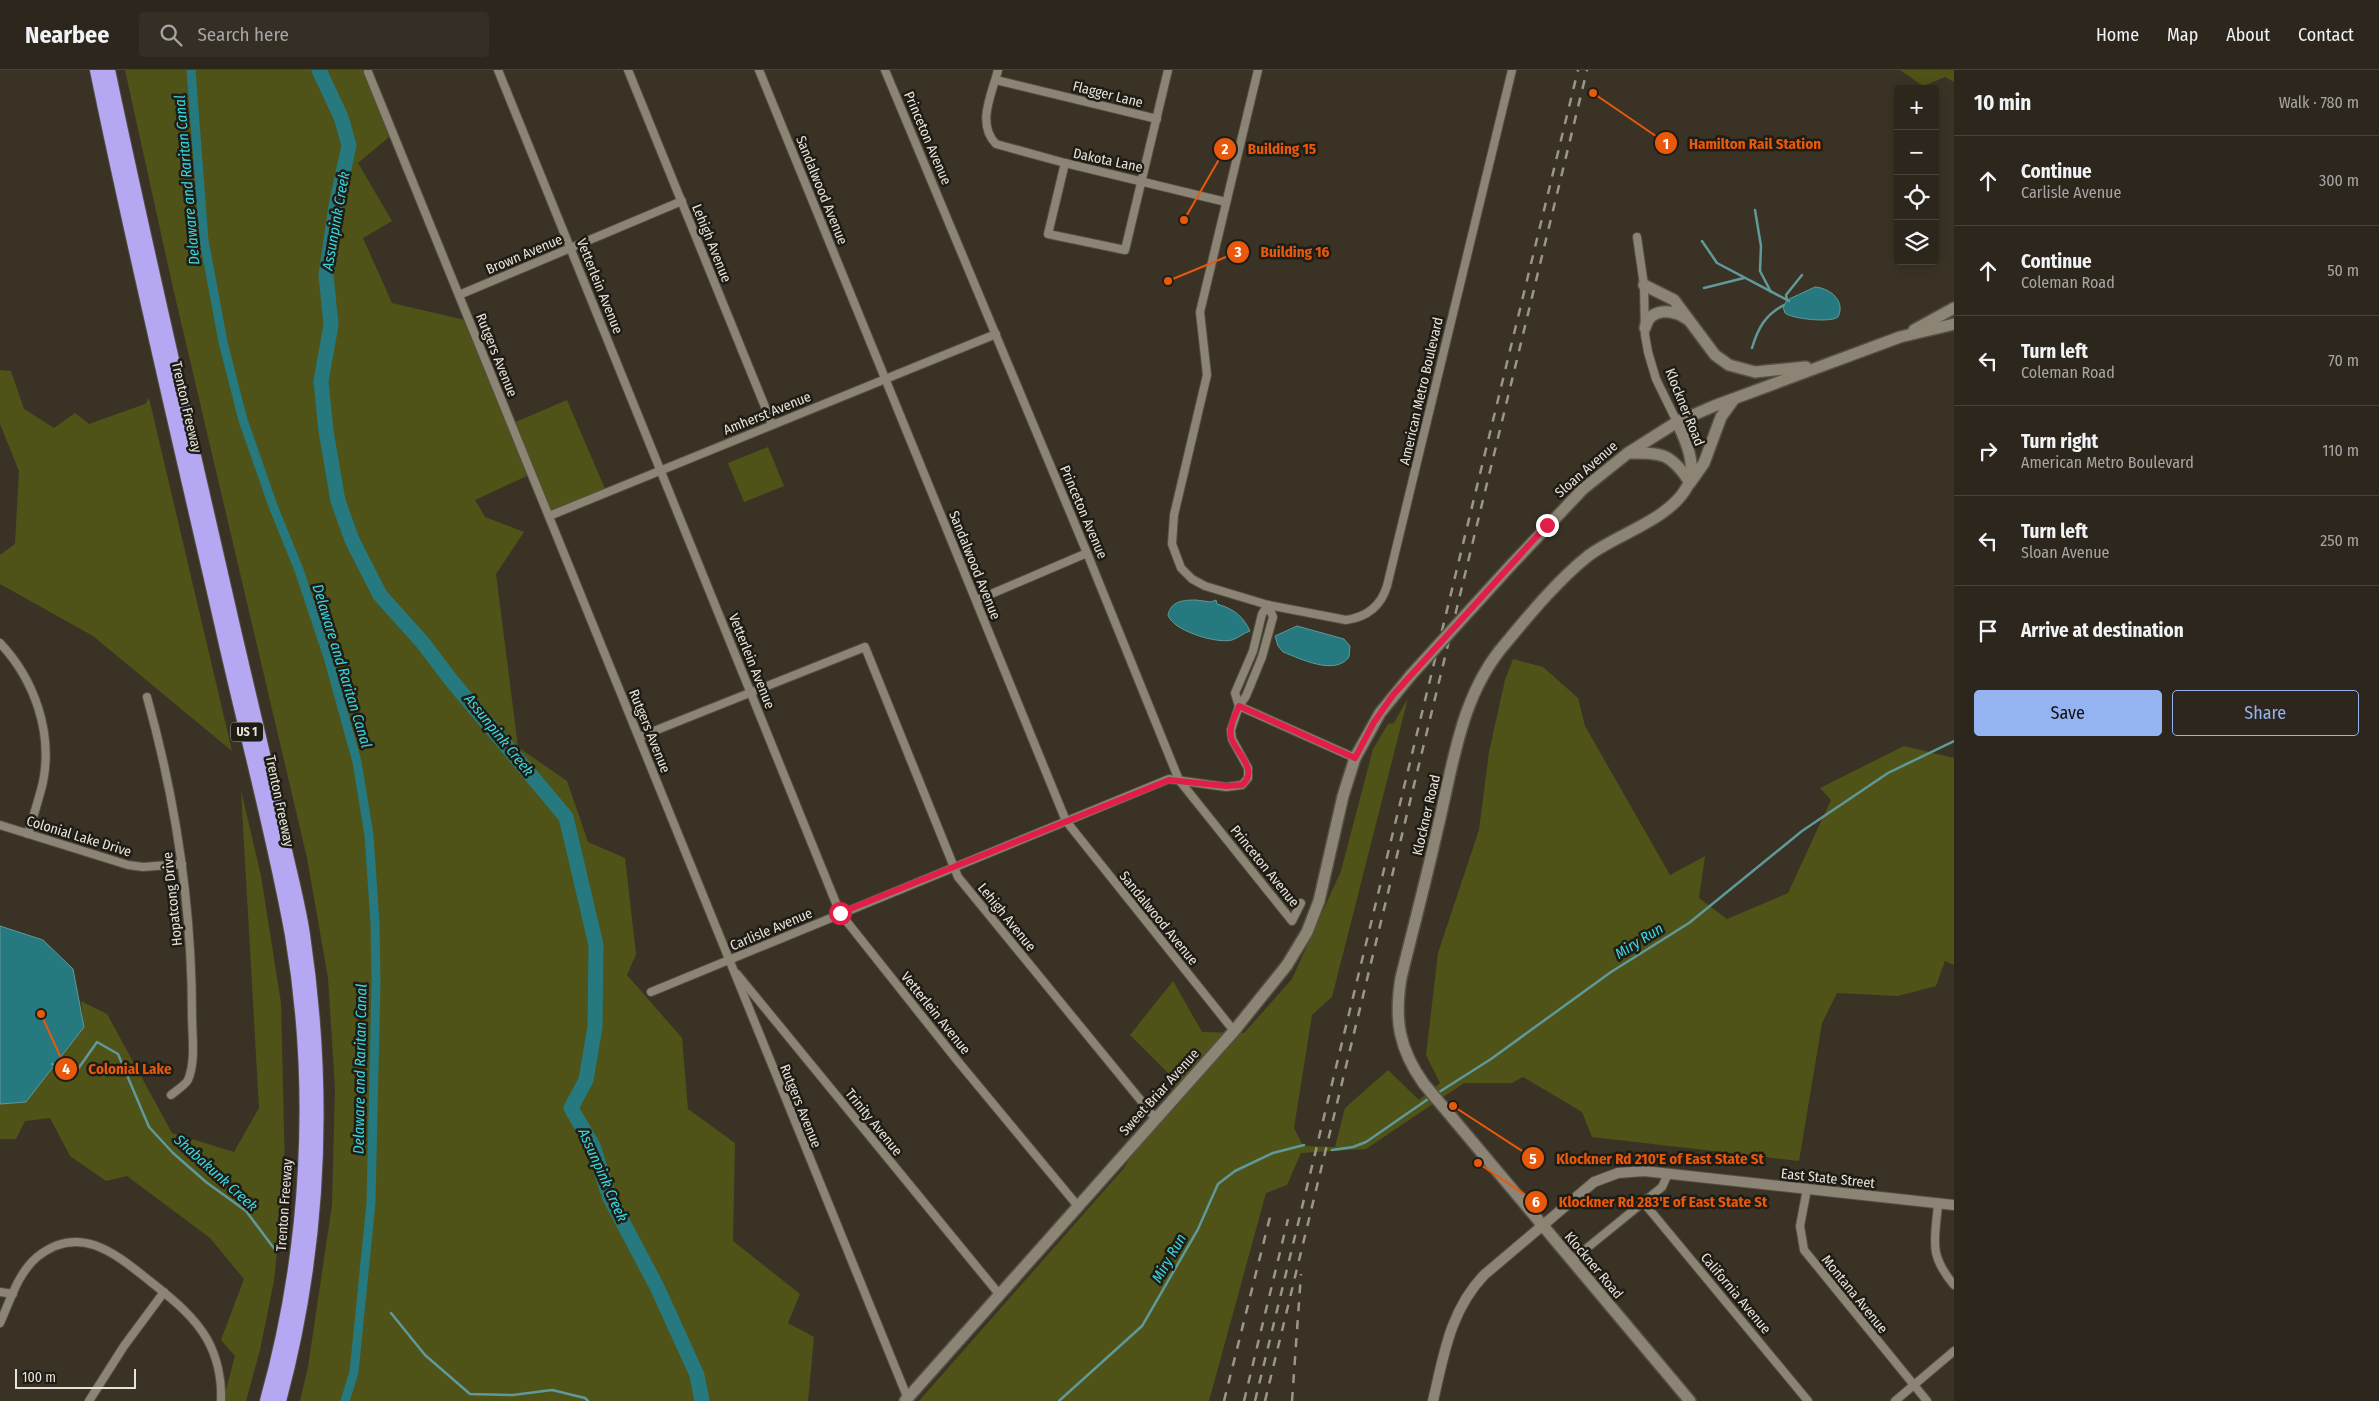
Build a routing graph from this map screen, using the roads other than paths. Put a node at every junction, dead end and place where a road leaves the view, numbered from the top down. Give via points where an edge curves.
1 (97, 70) edge
2 (108, 70) edge
3 (498, 70) edge
4 (628, 70) edge
5 (759, 70) edge
6 (886, 70) edge
7 (998, 70) edge
8 (1168, 70) edge
9 (1258, 70) edge
10 (1512, 70) edge
11 (368, 72) dead end
12 (996, 80) junction
13 (1157, 119) junction
14 (1065, 163) junction
15 (1143, 180) junction
16 (682, 201) junction
17 (1226, 202) junction
18 (1637, 237) dead end
19 (571, 248) junction
20 (1644, 285) junction
21 (459, 295) junction
22 (1954, 308) edge
23 (1691, 322) junction
24 (1954, 324) edge
25 (1645, 328) junction
26 (996, 334) junction
27 (1900, 337) junction
28 (1827, 364) junction
29 (886, 378) junction
30 (1734, 399) junction
31 (1676, 422) junction
32 (772, 424) junction
33 (1628, 453) junction
34 (661, 470) junction
35 (1688, 484) junction
36 (549, 516) junction
37 (1087, 553) junction
38 (977, 600) junction
39 (1268, 606) junction
40 (0, 643) edge
41 (751, 692) junction
42 (147, 697) dead end
43 (1239, 706) junction
44 (639, 736) junction
45 (1355, 758) junction
46 (1179, 780) junction
47 (1066, 822) junction
48 (0, 825) edge
49 (28, 834) junction
50 (182, 864) junction
51 (953, 867) junction
52 (1301, 903) dead end
53 (840, 913) junction
54 (729, 964) junction
55 (651, 992) dead end
56 (1234, 1031) junction
57 (171, 1094) dead end
58 (1156, 1119) junction
59 (1668, 1174) junction
60 (1807, 1189) junction
61 (1644, 1203) junction
62 (1938, 1204) junction
63 (1077, 1205) junction
64 (1954, 1205) edge
65 (1541, 1225) junction
66 (1571, 1262) junction
67 (1954, 1285) edge
68 (0, 1292) edge
69 (164, 1292) junction
70 (13, 1294) junction
71 (999, 1294) junction
72 (0, 1323) edge
73 (1954, 1351) edge
74 (1914, 1385) junction
75 (907, 1400) edge
76 (89, 1401) edge
77 (221, 1401) edge
78 (267, 1401) edge
79 (279, 1401) edge
80 (1433, 1401) edge
81 (1690, 1401) edge
82 (1808, 1401) edge
83 (1894, 1401) edge
84 (1927, 1401) edge

1 - 78 highway, Trenton Freeway / US 1 via 145,296 256,768 297,971 306,1086 302,1199 291,1297
2 - 79 highway, Trenton Freeway / US 1 via 149,265 267,766 302,931 311,998 317,1114 311,1228 300,1311
3 - 19 street, Vetterlein Avenue
4 - 16 street, Lehigh Avenue
5 - 29 street, Sandalwood Avenue
6 - 26 street, Princeton Avenue
7 - 12 street
8 - 13 street
9 - 17 street, American Metro Boulevard
10 - 39 street, American Metro Boulevard via 1386,592 1372,610 1352,619 1335,619
11 - 21 street, Rutgers Avenue
12 - 13 street, Flagger Lane
12 - 14 street, Dakota Lane via 985,120 989,137 1007,149
13 - 15 street
14 - 15 street, Dakota Lane
14 - 15 street via 1048,234 1125,250
15 - 17 street, Dakota Lane
16 - 19 street, Brown Avenue
16 - 32 street, Lehigh Avenue
17 - 39 street, American Metro Boulevard via 1199,316 1207,379 1174,515 1171,541 1177,562 1195,581
18 - 20 street, Klockner Road
19 - 21 street, Brown Avenue
19 - 34 street, Vetterlein Avenue
20 - 23 main road via 1674,300
20 - 25 street, Klockner Road
21 - 36 street, Rutgers Avenue
22 - 27 main road, Sloan Avenue
23 - 25 main road via 1677,312 1664,311 1653,316
23 - 28 main road via 1714,354 1740,369 1767,372
24 - 27 main road, Sloan Avenue
25 - 31 street, Klockner Road via 1653,370
26 - 29 street, Amherst Avenue
26 - 37 street, Princeton Avenue
27 - 28 main road, Sloan Avenue
28 - 30 main road, Sloan Avenue
29 - 32 street, Amherst Avenue
29 - 38 street, Sandalwood Avenue
30 - 31 main road, Sloan Avenue
30 - 35 main road via 1719,421 1704,463
31 - 33 main road, Sloan Avenue
31 - 35 main road, Klockner Road via 1688,452 1691,472
32 - 34 street, Amherst Avenue
33 - 35 main road via 1665,455 1677,464
33 - 45 main road, Sloan Avenue, bridge via 1583,489 1402,685 1364,738
34 - 36 street, Amherst Avenue
34 - 41 street, Vetterlein Avenue
35 - 65 main road, Klockner Road via 1667,509 1598,550 1576,567 1488,666 1472,696 1460,735 1398,998 1397,1018 1402,1043 1414,1070
36 - 44 street, Rutgers Avenue
37 - 38 street
37 - 46 street, Princeton Avenue
38 - 47 street, Sandalwood Avenue
39 - 43 street via 1262,614 1253,651 1236,694
39 - 43 street via 1273,617 1262,657
40 - 49 street via 25,678 43,728 43,781
41 - 44 street
41 - 51 street, Lehigh Avenue via 865,647
41 - 53 street, Vetterlein Avenue
42 - 50 street, Hopatcong Drive via 172,800
43 - 45 street
43 - 46 street via 1231,730 1232,739 1248,768 1245,782 1236,787
44 - 54 street, Rutgers Avenue
45 - 56 main road, Sweet Briar Avenue via 1343,796 1325,883 1312,921 1287,965
46 - 47 street, Carlisle Avenue via 1169,780
46 - 52 street, Princeton Avenue via 1292,921
47 - 51 street, Carlisle Avenue
47 - 56 street, Sandalwood Avenue
48 - 49 street, Colonial Lake Drive
49 - 50 street, Colonial Lake Drive via 128,865
50 - 57 street, Hopatcong Drive via 191,954 191,1064 188,1081
51 - 53 street, Carlisle Avenue
51 - 58 street, Lehigh Avenue
53 - 54 street, Carlisle Avenue
53 - 63 street, Vetterlein Avenue
54 - 55 street, Carlisle Avenue
54 - 71 street, Trinity Avenue
54 - 75 street, Rutgers Avenue
56 - 58 main road, Sweet Briar Avenue
58 - 63 main road, Sweet Briar Avenue
59 - 60 street, East State Street
59 - 61 street via 1662,1187
59 - 65 street, East State Street via 1630,1171 1606,1177 1584,1189
60 - 62 street, East State Street
60 - 74 street, Montana Avenue via 1800,1226 1804,1250
61 - 66 street
61 - 82 street, California Avenue
62 - 64 street, East State Street
62 - 67 street via 1935,1249 1941,1270
63 - 71 main road, Sweet Briar Avenue
65 - 66 main road, Klockner Road
65 - 80 street, East State Street via 1484,1275 1463,1301 1451,1328
66 - 81 main road, Klockner Road
68 - 70 street
69 - 70 street via 113,1252 82,1243 59,1246 38,1257 22,1275
69 - 76 street
69 - 77 street via 191,1316 208,1340 218,1368
70 - 72 street
71 - 75 main road, Sweet Briar Avenue
73 - 74 street
74 - 83 street
74 - 84 street, Montana Avenue

